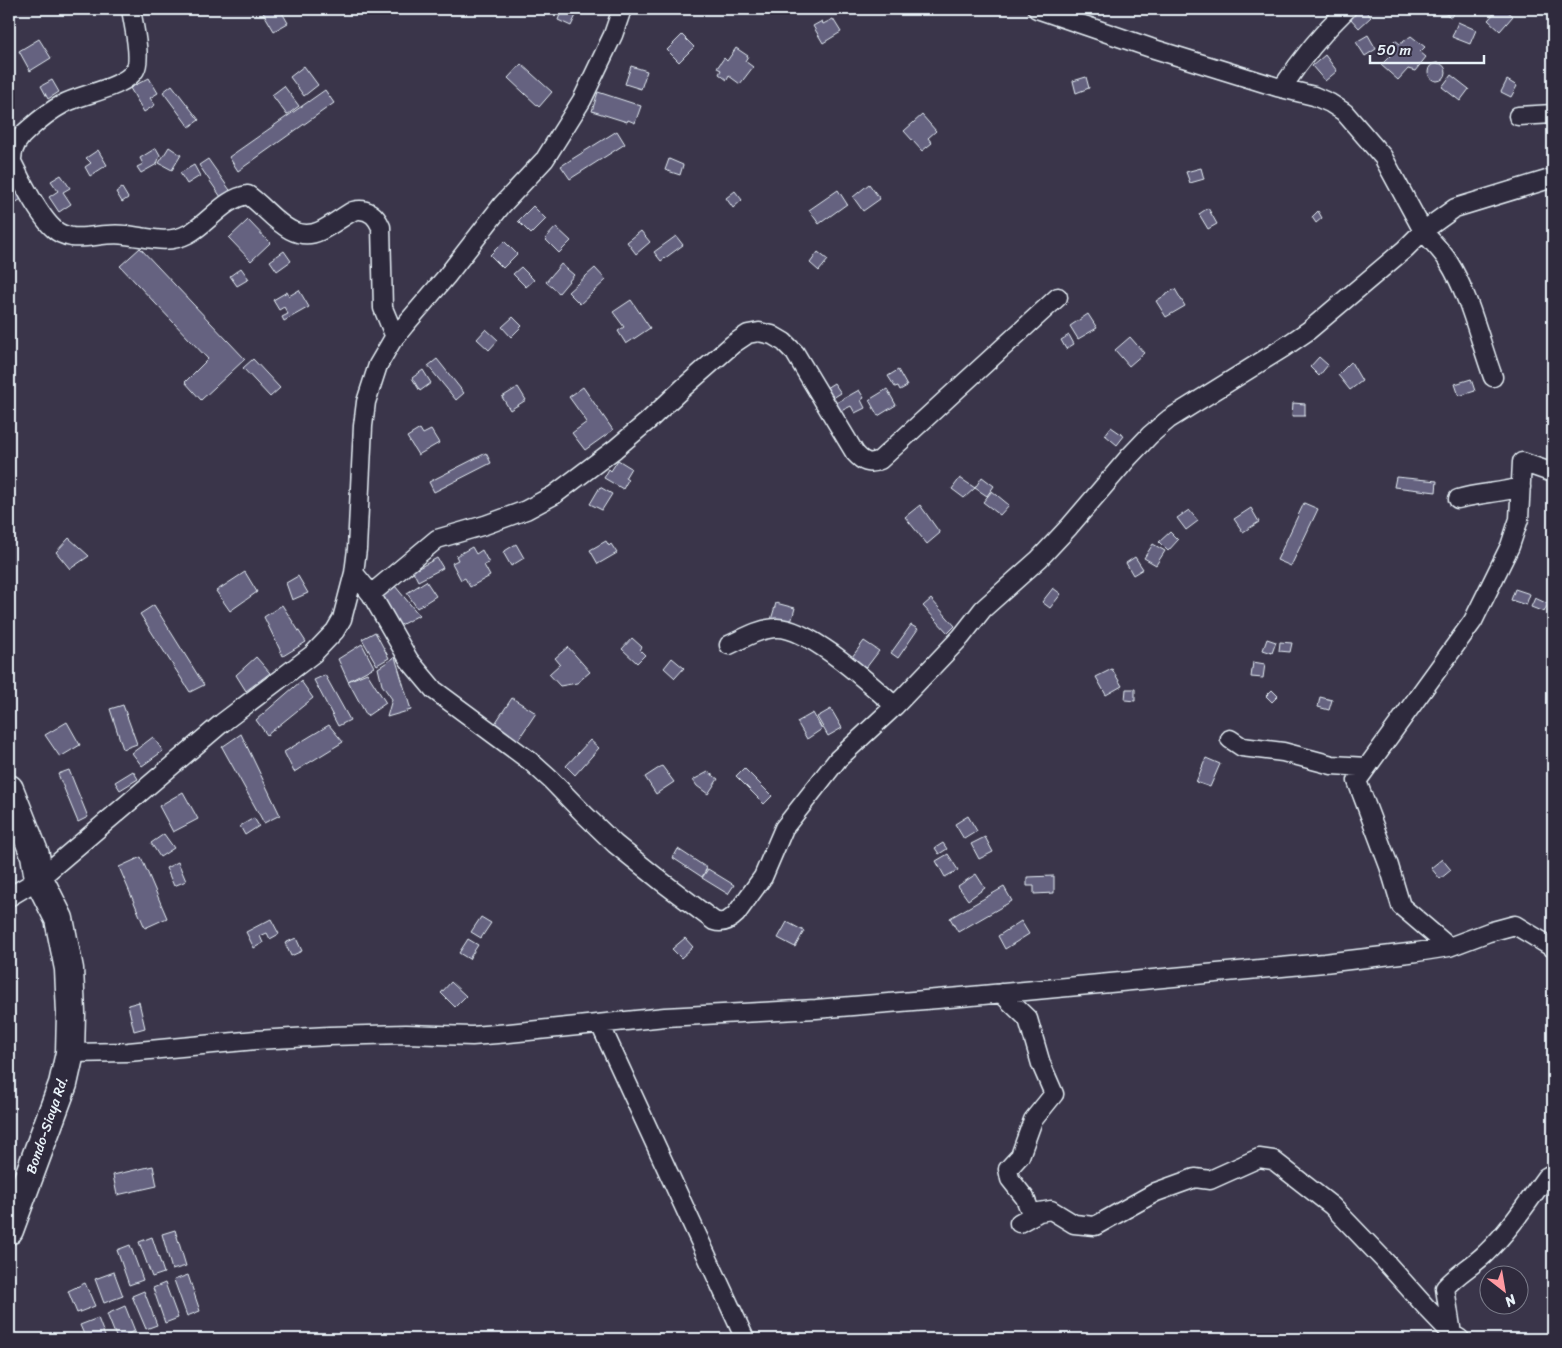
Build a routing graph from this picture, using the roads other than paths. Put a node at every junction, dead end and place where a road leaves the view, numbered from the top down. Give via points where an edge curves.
1 (131, 9) edge
2 (622, 9) edge
3 (1037, 9) edge
4 (1347, 9) edge
5 (1282, 88) junction
6 (1553, 114) edge
7 (1518, 116) dead end
8 (10, 156) edge
9 (1553, 178) edge
10 (1423, 231) junction
11 (1058, 297) dead end
12 (395, 337) junction
13 (1493, 377) dead end
14 (1553, 473) edge
15 (1521, 487) junction
16 (1458, 499) dead end
17 (354, 572) junction
18 (371, 594) junction
19 (729, 645) dead end
20 (895, 706) junction
21 (1230, 739) dead end
22 (1367, 767) junction
23 (9, 789) edge
24 (39, 880) junction
25 (9, 897) edge
26 (1449, 947) junction
27 (1553, 948) edge
28 (1002, 993) junction
29 (600, 1024) junction
30 (70, 1053) junction
31 (1553, 1173) edge
32 (9, 1230) edge
33 (1456, 1337) edge
34 (745, 1339) edge

1 - 8 street via 138,59 131,76 64,103 44,116 22,135
2 - 12 street via 582,100 545,159 502,205
3 - 5 street
4 - 5 street via 1319,38
5 - 10 street via 1314,96 1344,112 1383,157
6 - 7 street
8 - 12 street via 48,222 61,234 70,236 118,234 161,240 179,238 190,234 233,200 248,195 298,234 313,234 353,211 368,211 377,218 381,227 383,308
9 - 10 street via 1455,208
10 - 13 street via 1448,261 1464,293
10 - 20 street via 1308,331 1159,426 1039,559 983,609 961,637
11 - 18 street via 874,463 862,460 855,453 795,353 772,336 759,332 748,334 615,449 554,495 484,526 437,539
12 - 17 street via 378,365 366,402
14 - 15 street via 1522,462
15 - 16 street
15 - 22 street via 1519,519 1510,546 1473,621
17 - 18 street
17 - 24 street via 342,619 328,640 222,723
18 - 20 street via 409,660 434,690 530,761 615,844 660,881 720,923 736,914 763,877 784,828 823,776
19 - 20 street via 757,632 789,629 842,659
21 - 22 street via 1242,748 1283,752 1332,765
22 - 26 street via 1357,781 1401,906
23 - 24 highway, Bondo-Siaya Rd. via 35,855
24 - 25 street
24 - 30 highway, Bondo-Siaya Rd. via 59,920 66,952 70,987
26 - 27 street via 1515,925
26 - 28 street via 1324,963
28 - 29 street
28 - 33 street via 1028,1019 1054,1094 1032,1120 1020,1156 1008,1169 1010,1179 1025,1198 1025,1219 1051,1210 1074,1224 1095,1226 1156,1192 1195,1178 1210,1180 1259,1158 1273,1160 1332,1206
29 - 30 street via 472,1036 330,1036 128,1052
29 - 34 street
30 - 32 highway, Bondo-Siaya Rd. via 63,1084
31 - 33 street via 1486,1254 1445,1288

